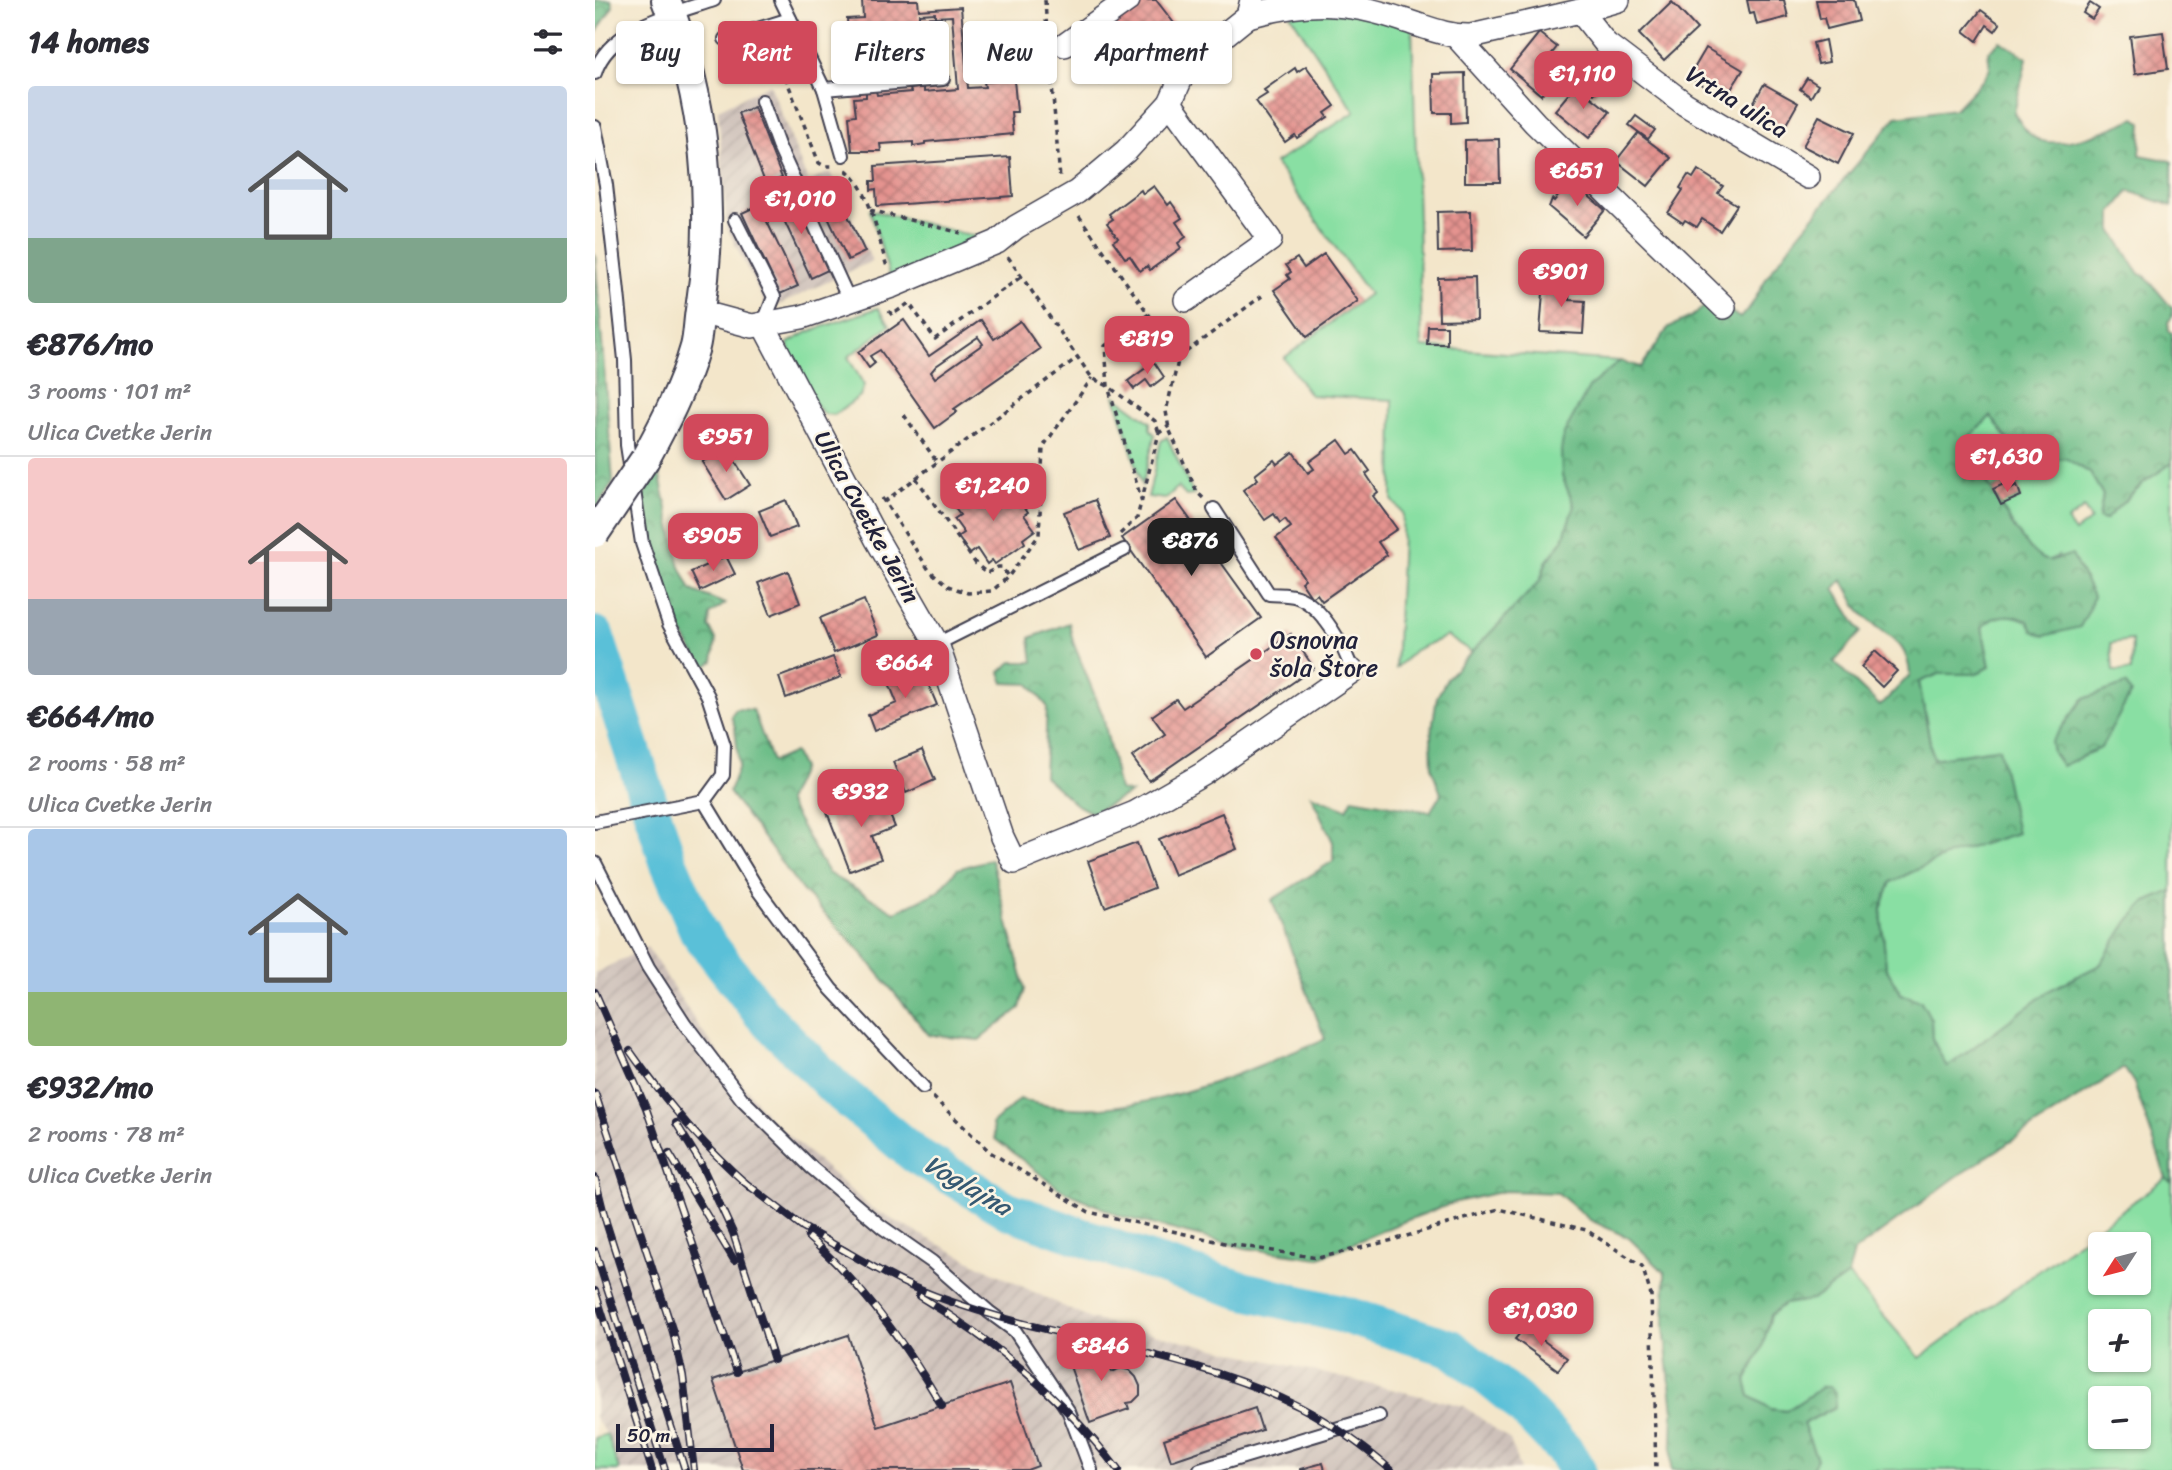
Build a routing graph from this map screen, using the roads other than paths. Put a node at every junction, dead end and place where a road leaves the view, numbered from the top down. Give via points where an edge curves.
1 (714, 0) edge
2 (781, 0) edge
3 (1128, 0) edge
4 (1618, 0) edge
5 (669, 7) edge
6 (1250, 8) edge
7 (1580, 11) junction
8 (790, 19) junction
9 (784, 21) edge
10 (1457, 37) junction
11 (1057, 45) edge
12 (595, 73) edge
13 (884, 84) edge
14 (824, 89) junction
15 (762, 101) dead end
16 (1170, 103) junction
17 (595, 127) edge
18 (843, 155) dead end
19 (1808, 177) dead end
20 (735, 220) dead end
21 (849, 300) junction
22 (1185, 300) dead end
23 (1724, 307) dead end
24 (700, 312) junction
25 (763, 324) junction
26 (1214, 509) road end
27 (595, 533) edge
28 (1118, 553) road end
29 (937, 644) junction
30 (1352, 671) joint
31 (704, 801) junction
32 (595, 822) edge
33 (595, 863) edge
34 (923, 1087) road end
35 (1379, 1416) dead end
36 (1091, 1470) edge
37 (1200, 1470) edge

1 - 5 lane
2 - 8 lane
3 - 11 street
4 - 7 street
5 - 12 lane via 607,50
5 - 24 street via 691,77 701,129 708,226
6 - 10 street via 1315,1 1366,8
6 - 16 street via 1187,65
7 - 10 street
7 - 19 street, Vrtna ulica via 1606,44 1685,104
8 - 9 lane
8 - 14 lane
10 - 23 street via 1535,123
13 - 14 lane
14 - 18 lane
15 - 21 lane
16 - 21 street via 1126,151 1064,201 997,242
16 - 22 street via 1271,240
17 - 31 lane via 606,185 625,360 627,445 642,542 669,624 708,696 724,745 723,775
20 - 25 lane via 774,297
21 - 25 street
24 - 25 street via 752,326
24 - 27 street, bridge via 695,346 669,413 645,459
25 - 29 street, Ulica Cvetke Jerin
26 - 30 lane via 1269,594 1296,597 1313,607 1347,653
28 - 29 lane
29 - 30 street, Ulica Cvetke Jerin via 1014,862 1135,813 1203,774
31 - 32 lane
31 - 34 lane via 758,890 831,989
33 - 36 lane via 649,967 742,1099 812,1168 1015,1331 1069,1412
35 - 37 lane

